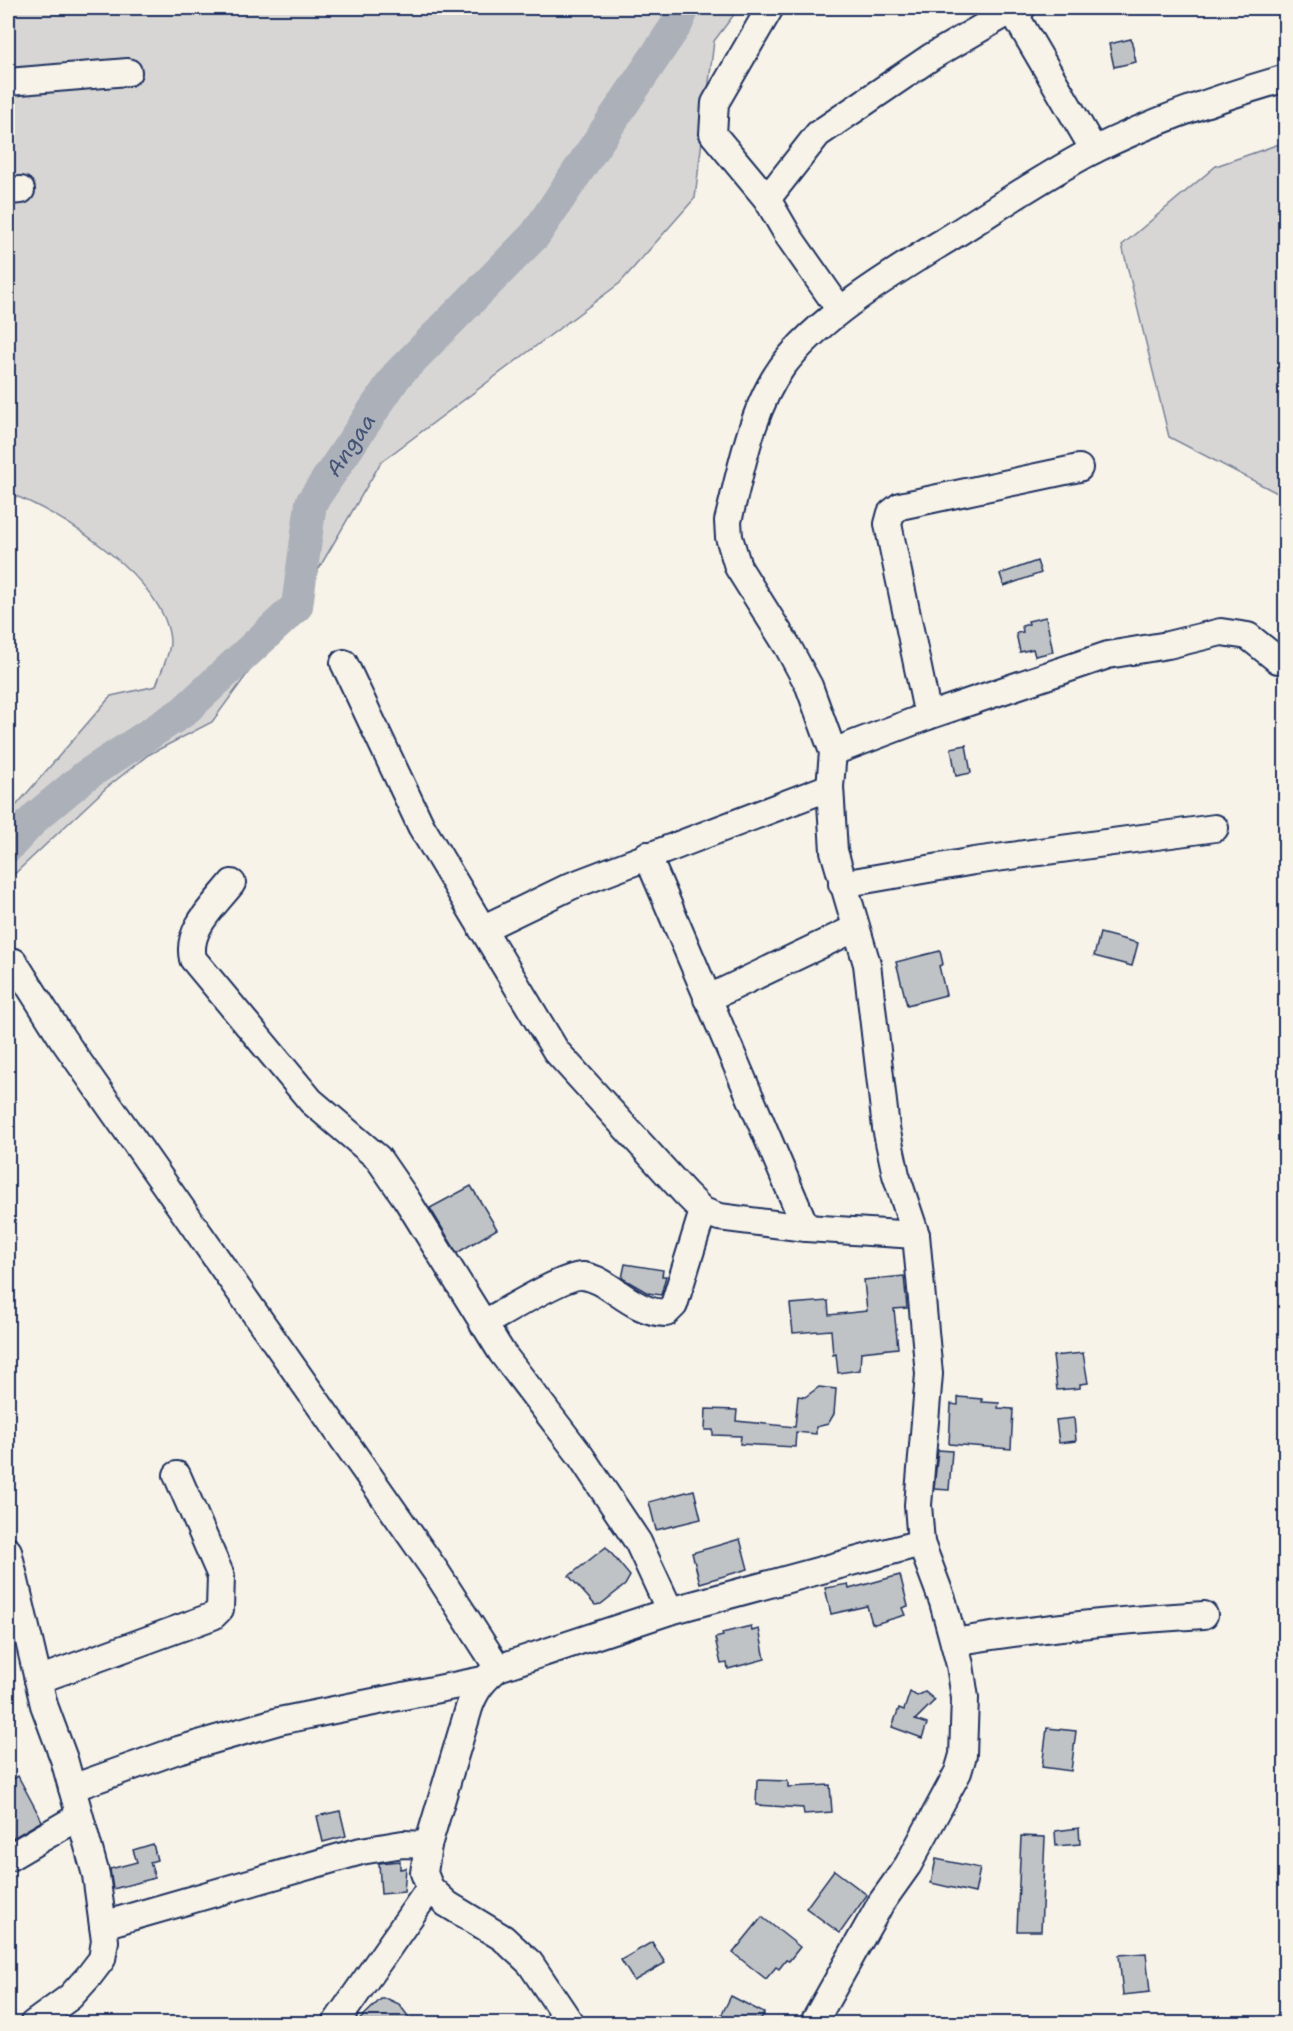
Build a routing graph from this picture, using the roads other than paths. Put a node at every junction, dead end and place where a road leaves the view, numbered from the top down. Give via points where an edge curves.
1 (770, 8) edge
2 (1015, 8) edge
3 (128, 72) dead end
4 (1286, 78) edge
5 (8, 82) edge
6 (1094, 150) junction
7 (767, 199) junction
8 (840, 310) junction
9 (1079, 468) dead end
10 (1278, 660) dead end
11 (344, 663) dead end
12 (928, 716) junction
13 (833, 752) junction
14 (830, 787) junction
15 (1215, 828) dead end
16 (647, 855) junction
17 (232, 883) dead end
18 (842, 884) junction
19 (856, 928) junction
20 (482, 929) junction
21 (14, 962) dead end
22 (707, 999) junction
23 (703, 1210) junction
24 (806, 1228) junction
25 (916, 1235) junction
26 (483, 1324) junction
27 (177, 1475) dead end
28 (921, 1543) junction
29 (8, 1551) edge
30 (12, 1587) edge
31 (670, 1611) junction
32 (1204, 1615) dead end
33 (954, 1642) junction
34 (491, 1674) junction
35 (38, 1680) junction
36 (72, 1788) junction
37 (78, 1817) junction
38 (428, 1845) junction
39 (8, 1858) edge
40 (430, 1888) junction
41 (103, 1925) junction
42 (33, 2024) edge
43 (335, 2024) edge
44 (571, 2024) edge
45 (813, 2024) edge

1 - 7 street via 715,103 713,134
2 - 6 street
2 - 7 street via 931,57 818,134
3 - 5 street
4 - 6 street via 1162,120
6 - 8 street via 918,257
7 - 8 street
8 - 13 street via 783,365 774,380 746,454 728,521 738,567 809,686
9 - 12 street via 900,506 891,513 888,524
10 - 12 street via 1248,636 1221,632 1107,655
11 - 20 street via 421,826
12 - 13 street
13 - 14 street
14 - 16 street
14 - 18 street via 834,852
15 - 18 street via 974,861
16 - 20 street
16 - 22 street
17 - 26 street via 194,932 190,947 193,959 311,1101 378,1158
18 - 19 street
19 - 22 street
19 - 25 street via 867,964 886,1128 896,1175
20 - 23 street via 556,1051
21 - 34 street via 69,1048 437,1573
22 - 24 street
23 - 24 street via 719,1217
23 - 26 street via 674,1305 666,1313 649,1313 581,1275
24 - 25 street
25 - 28 street via 929,1374 918,1506
26 - 31 street via 580,1455 638,1542
27 - 35 street via 221,1576 220,1609 213,1616
28 - 31 street
28 - 33 street
29 - 30 street
30 - 35 street
31 - 34 street
32 - 33 street via 1098,1622
33 - 45 street via 965,1698 963,1755 958,1772 908,1865 881,1903
34 - 36 street via 279,1721 178,1750
34 - 38 street via 474,1692
35 - 36 street
36 - 37 street
37 - 39 street
37 - 41 street via 96,1875
38 - 40 street via 424,1873
38 - 41 street via 404,1844 362,1851
40 - 43 street
40 - 44 street via 447,1904 503,1938 530,1963
41 - 42 street via 102,1959 70,1997

